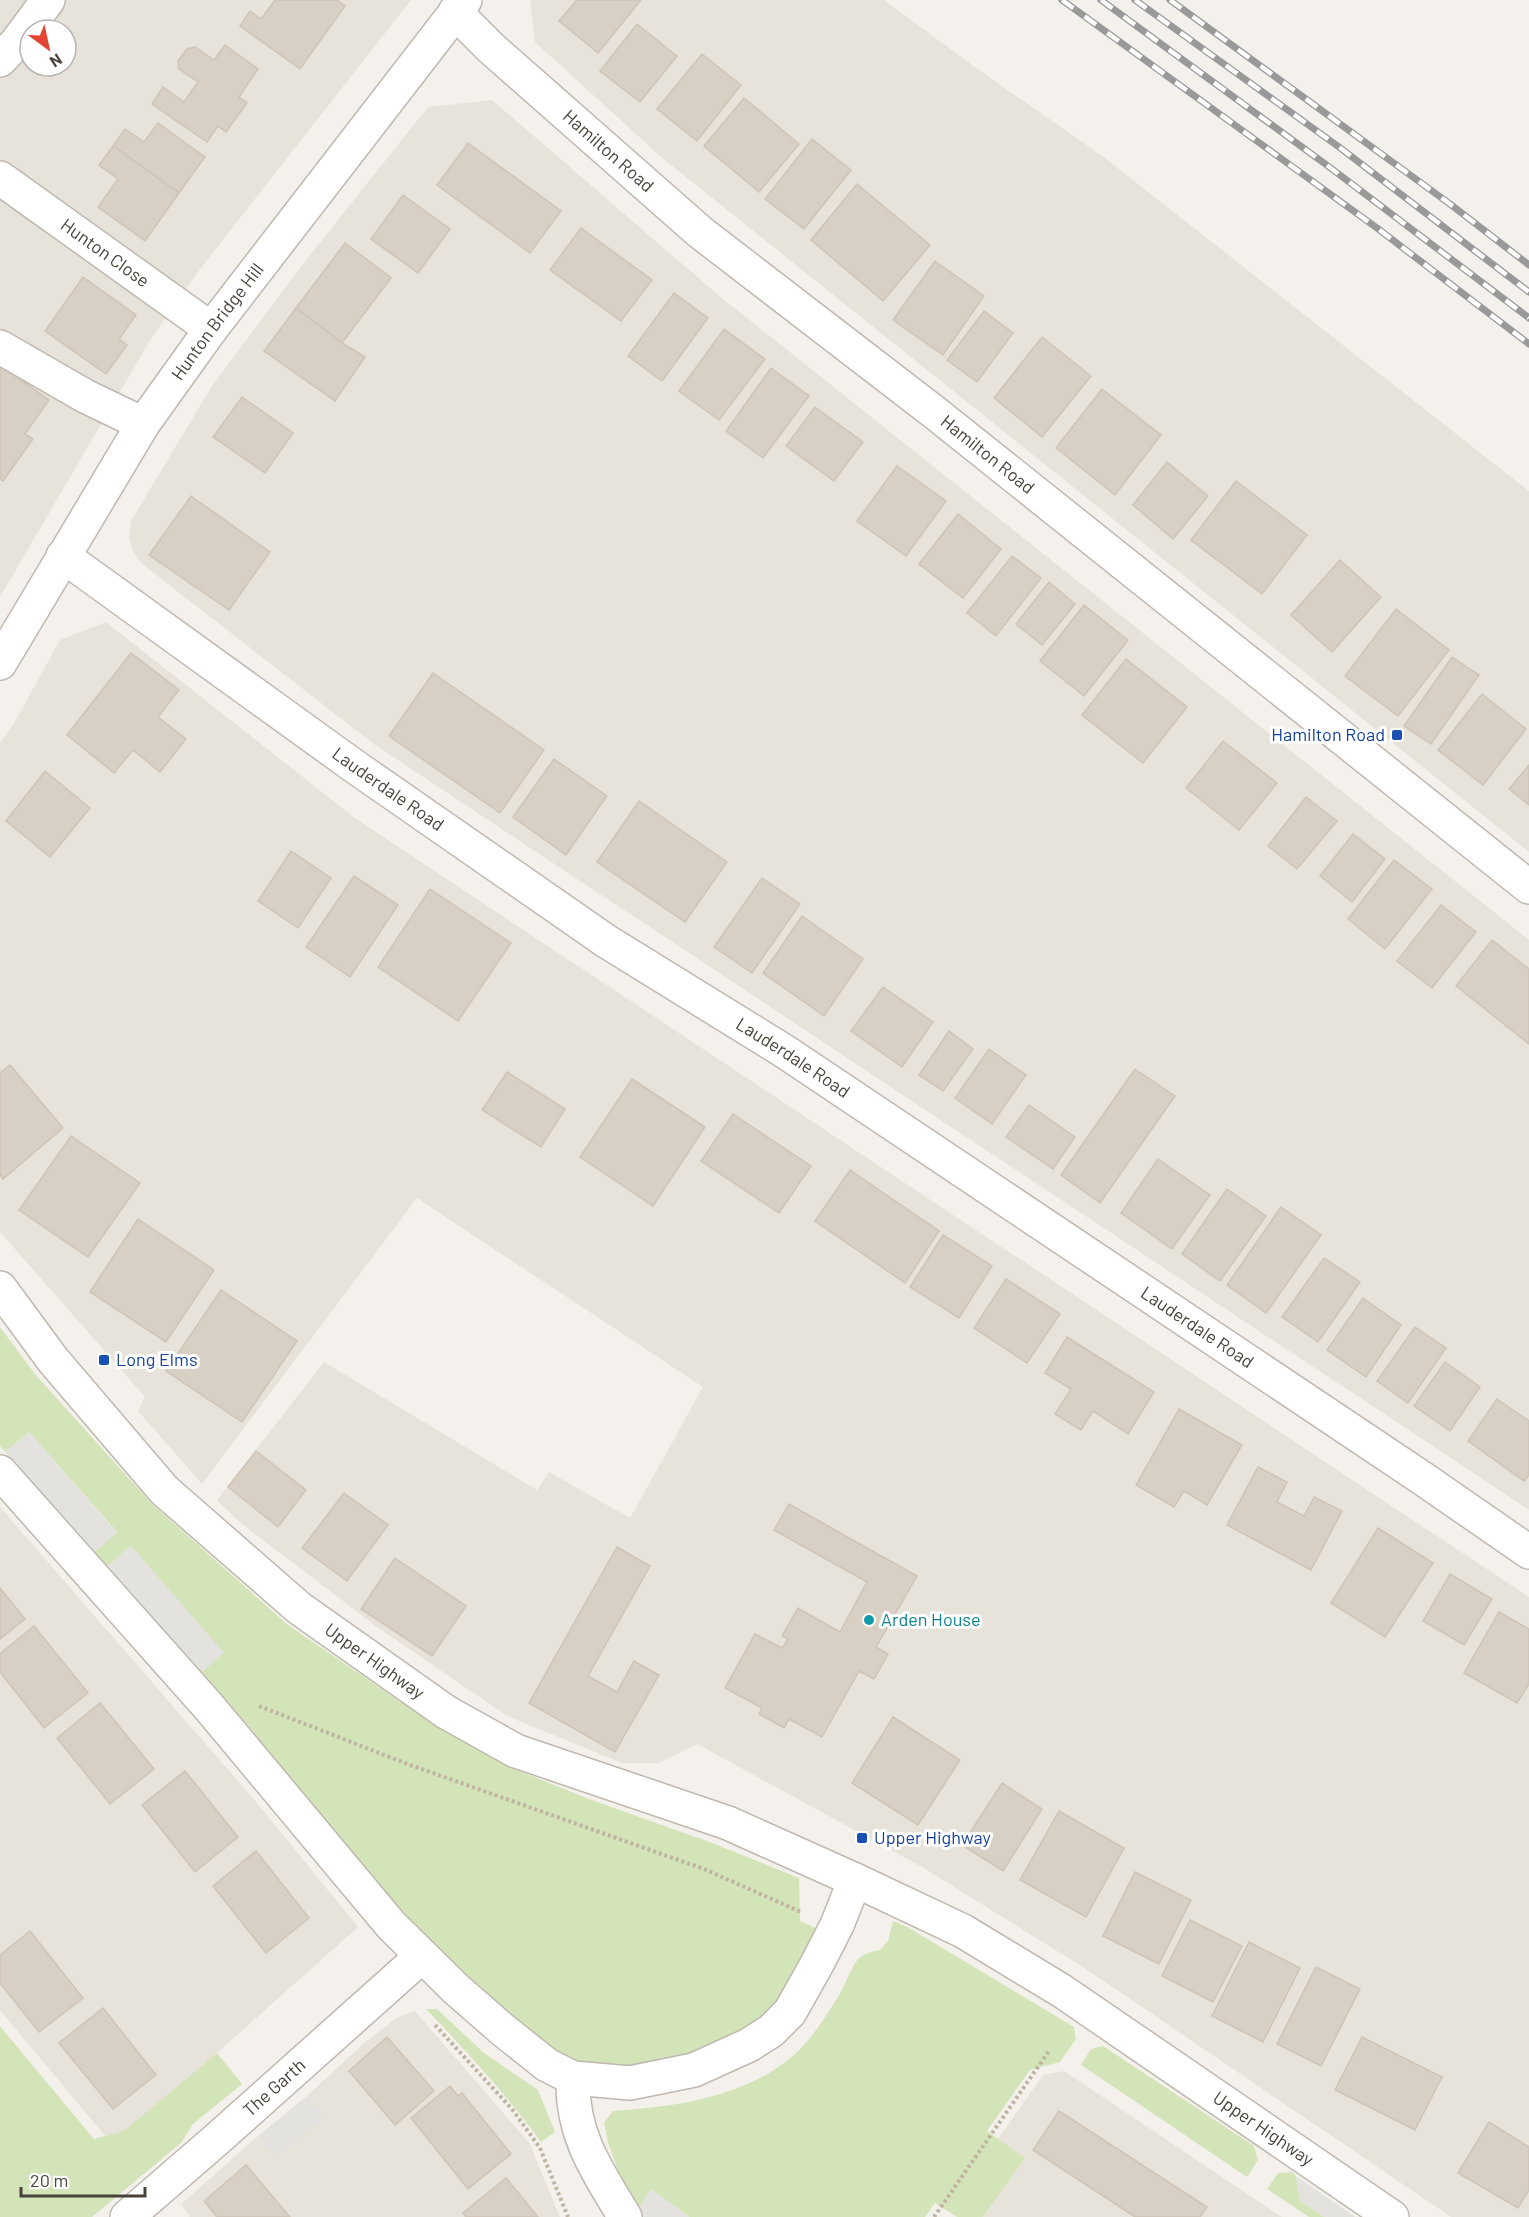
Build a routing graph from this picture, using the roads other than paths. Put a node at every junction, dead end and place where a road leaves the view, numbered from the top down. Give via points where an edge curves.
1 (48, 0) edge
2 (460, 6) edge
3 (0, 60) edge
4 (0, 178) edge
5 (211, 329) junction
6 (0, 347) edge
7 (143, 424) junction
8 (63, 556) junction
9 (0, 663) edge
10 (1529, 887) edge
11 (0, 1288) edge
12 (0, 1473) edge
13 (1529, 1552) edge
14 (855, 1880) junction
15 (422, 1956) junction
16 (573, 2078) junction
17 (127, 2217) edge
18 (625, 2217) edge
19 (1392, 2217) edge

1 - 3 street
2 - 5 street, Hunton Bridge Hill
2 - 10 street, Hamilton Road via 491,48 700,232 934,412
4 - 5 street, Hunton Close
5 - 7 street, Hunton Bridge Hill
6 - 7 street
7 - 8 street, Hunton Bridge Hill
8 - 9 street, Hunton Bridge Hill
8 - 13 street, Lauderdale Road via 606,941 784,1051
11 - 14 street, Upper Highway via 53,1360 164,1490 299,1608 446,1712 516,1751 728,1823
12 - 15 street
14 - 16 street via 817,1964 790,2012 771,2031 749,2046 694,2070 630,2083
14 - 19 street, Upper Highway via 963,1931 1062,1990
15 - 16 street via 503,2030 548,2065
15 - 17 street, The Garth
16 - 18 street via 572,2101 589,2157

